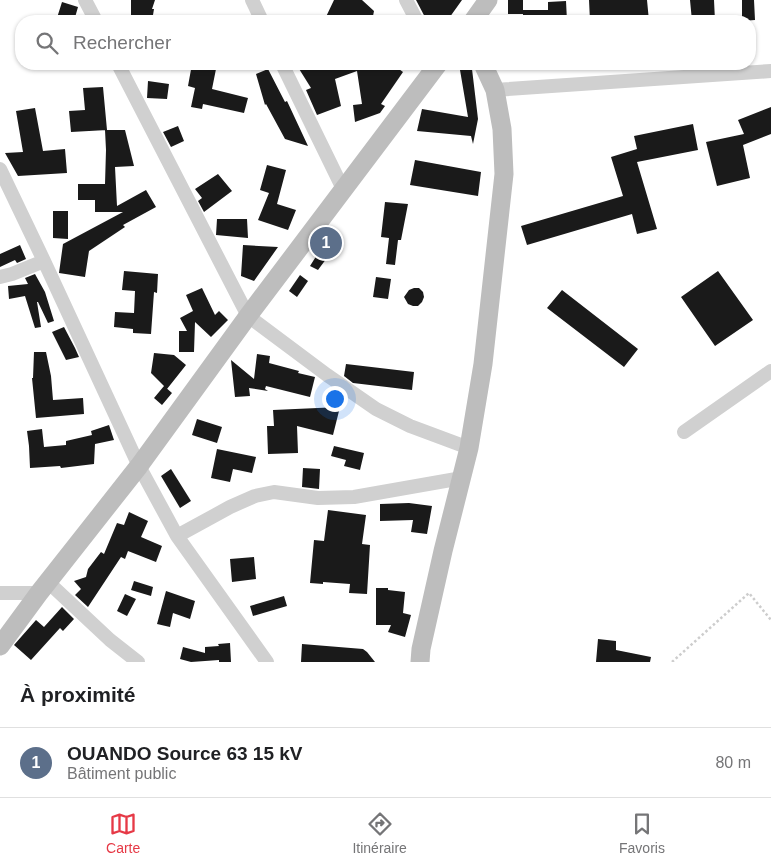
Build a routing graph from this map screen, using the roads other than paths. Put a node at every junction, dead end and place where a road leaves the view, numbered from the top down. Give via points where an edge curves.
1 (86, 0) edge
2 (252, 0) edge
3 (406, 0) edge
4 (488, 0) edge
5 (93, 15) edge
6 (259, 15) edge
7 (414, 15) edge
8 (477, 15) edge
9 (121, 70) edge
10 (285, 70) edge
11 (433, 70) edge
12 (486, 70) edge
13 (771, 71) edge
14 (494, 90) junction
15 (0, 169) edge
16 (343, 189) junction
17 (44, 261) junction
18 (0, 277) edge
19 (248, 316) junction
20 (771, 371) edge
21 (684, 432) dead end
22 (469, 448) junction
23 (138, 466) junction
24 (462, 478) junction
25 (177, 536) junction
26 (44, 587) junction
27 (0, 592) edge
28 (0, 646) edge
29 (138, 662) edge
30 (267, 662) edge
31 (420, 662) edge

1 - 5 street
2 - 6 street
3 - 7 street
4 - 8 street
9 - 19 street
10 - 16 street
11 - 16 street
12 - 14 street
13 - 14 street
14 - 22 street via 502,129 504,174 483,364
15 - 17 street
16 - 19 street
17 - 18 street
17 - 23 street
19 - 22 street via 376,409 410,426
19 - 23 street
20 - 21 street
22 - 24 street
23 - 25 street
23 - 26 street
24 - 25 street via 354,497 318,498 274,492 230,507
24 - 31 street
25 - 30 street
26 - 27 street
26 - 28 street
26 - 29 street

